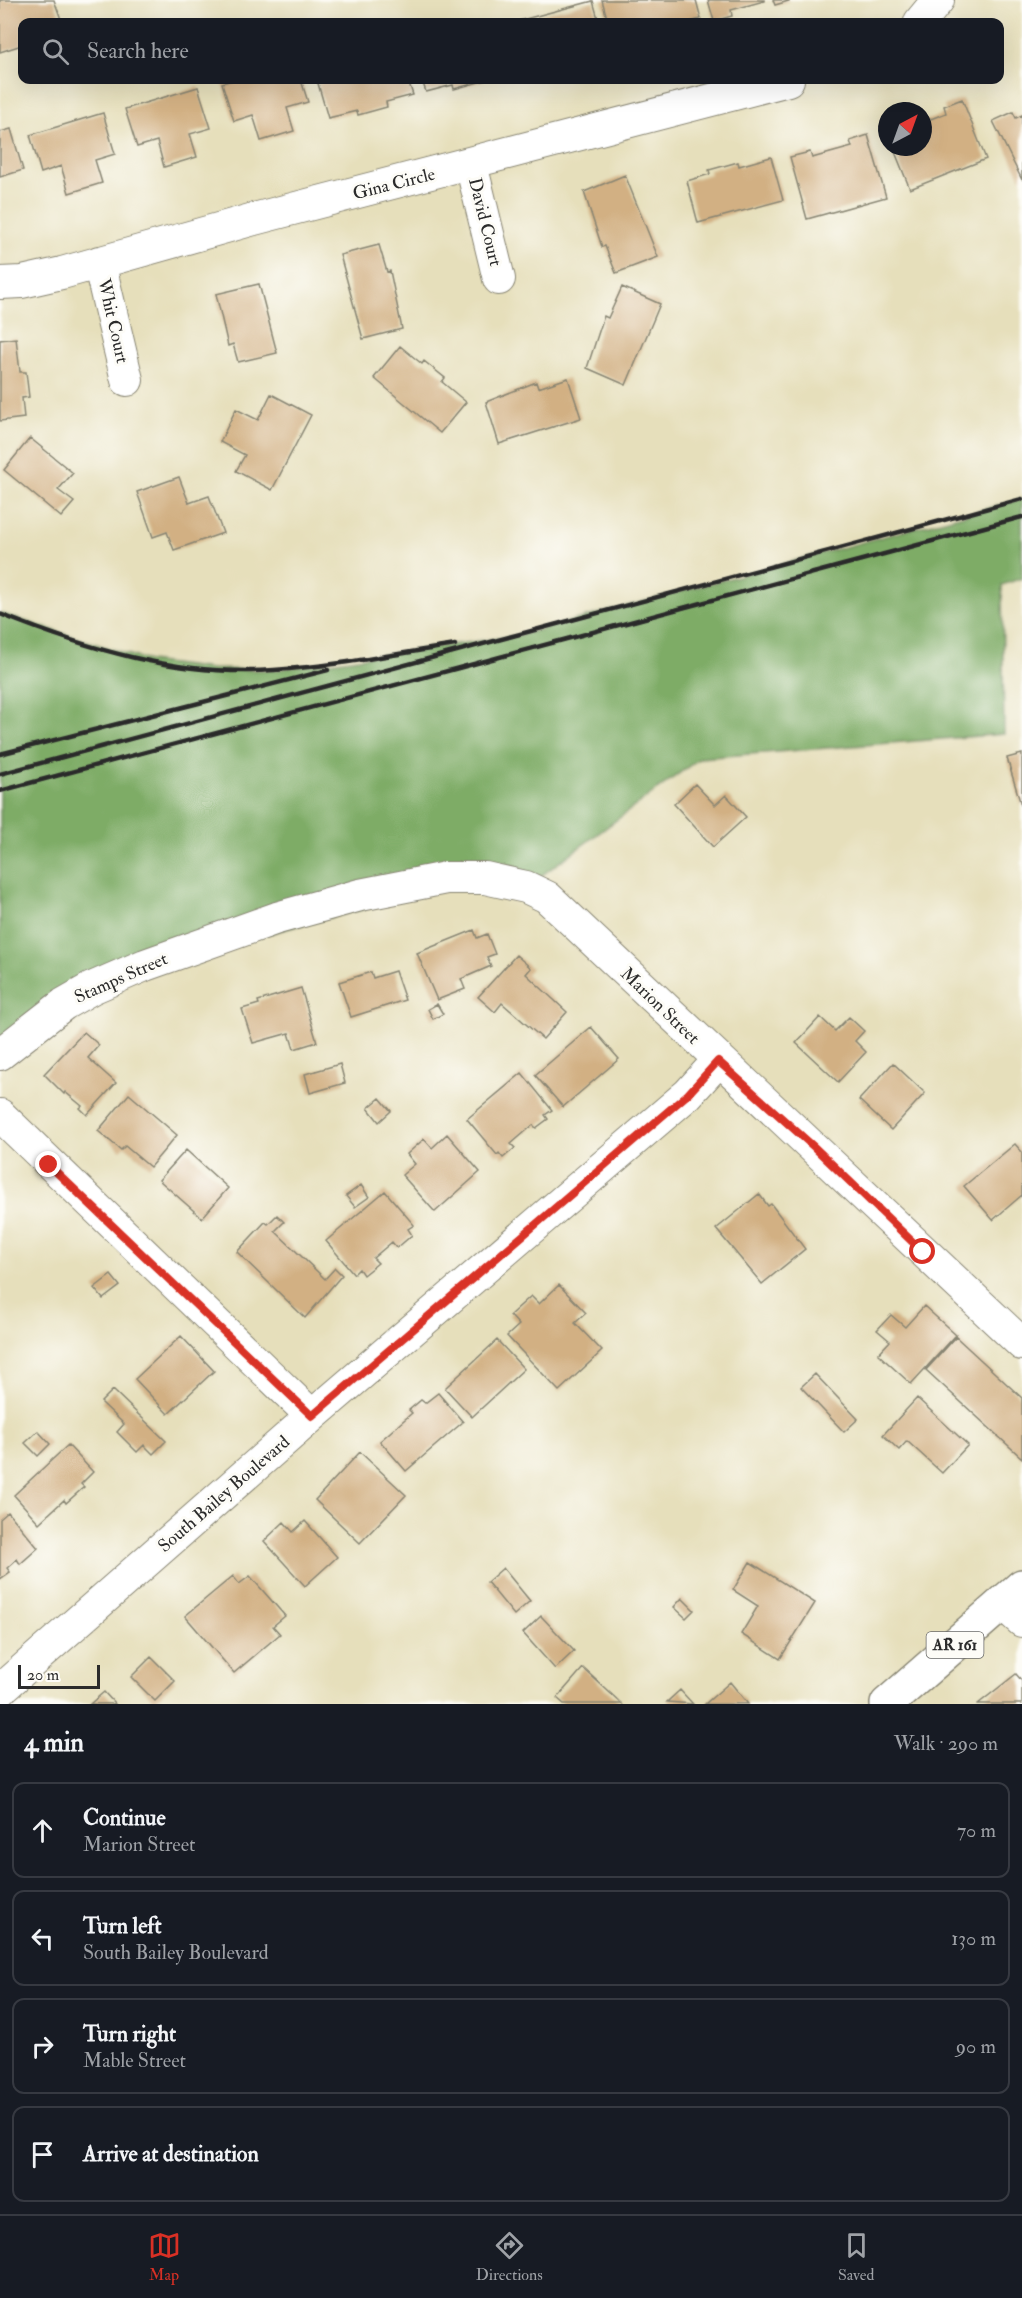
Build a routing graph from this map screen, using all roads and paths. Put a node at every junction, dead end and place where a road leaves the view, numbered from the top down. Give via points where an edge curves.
1 (938, 0) edge
2 (923, 18) edge
3 (773, 84) edge
4 (471, 164) junction
5 (99, 262) junction
6 (499, 279) dead end
7 (0, 283) edge
8 (127, 380) dead end
9 (221, 938) joint
10 (0, 1054) edge
11 (718, 1061) junction
12 (0, 1114) edge
13 (1022, 1344) edge
14 (312, 1416) junction
15 (1015, 1604) edge
16 (0, 1690) edge
17 (887, 1704) edge

1 - 2 street
3 - 4 street, Gina Circle
4 - 5 street, Gina Circle
4 - 6 street, David Court
5 - 7 street, Gina Circle via 22,282
5 - 8 street, Whit Court
9 - 10 street, Stamps Street via 92,988 24,1033
9 - 11 street, Marion Street via 360,895 446,878 485,878 526,887 547,897
11 - 13 street, Marion Street
11 - 14 street, South Bailey Boulevard via 688,1094
12 - 14 street
14 - 16 street, South Bailey Boulevard
15 - 17 main road, AR 161

